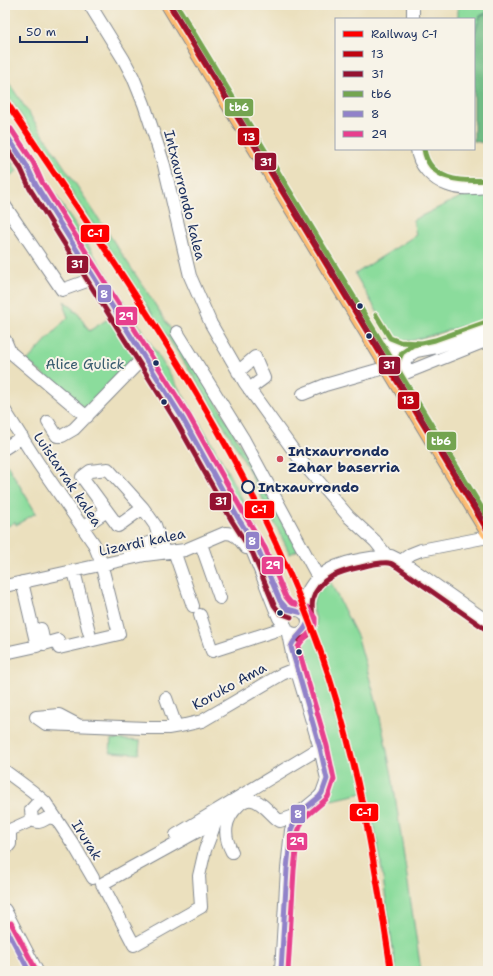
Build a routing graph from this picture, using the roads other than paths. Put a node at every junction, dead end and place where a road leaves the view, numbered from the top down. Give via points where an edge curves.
1 (90, 5) edge
2 (169, 5) edge
3 (179, 5) edge
4 (413, 5) edge
5 (413, 18) edge
6 (6, 137) edge
7 (417, 150) edge
8 (488, 187) edge
9 (5, 206) edge
10 (95, 278) junction
11 (488, 329) edge
12 (177, 332) dead end
13 (5, 340) edge
14 (488, 340) edge
15 (421, 350) junction
16 (391, 353) junction
17 (145, 356) junction
18 (238, 372) junction
19 (403, 374) junction
20 (249, 389) junction
21 (303, 394) dead end
22 (5, 411) edge
23 (87, 417) junction
24 (48, 422) dead end
25 (22, 437) junction
26 (5, 448) edge
27 (143, 508) junction
28 (107, 511) junction
29 (488, 514) edge
30 (238, 518) junction
31 (83, 527) junction
32 (488, 532) edge
33 (488, 537) edge
34 (160, 540) junction
35 (201, 544) junction
36 (127, 549) dead end
37 (169, 551) junction
38 (253, 554) junction
39 (387, 556) junction
40 (401, 561) junction
41 (102, 565) junction
42 (268, 570) junction
43 (74, 571) junction
44 (318, 577) junction
45 (26, 581) junction
46 (5, 586) edge
47 (220, 598) dead end
48 (299, 612) junction
49 (488, 622) edge
50 (286, 628) junction
51 (89, 632) dead end
52 (299, 633) junction
53 (291, 647) junction
54 (5, 653) edge
55 (297, 668) junction
56 (166, 698) dead end
57 (78, 725) dead end
58 (176, 726) junction
59 (320, 748) junction
60 (5, 771) edge
61 (41, 799) junction
62 (232, 813) junction
63 (296, 815) junction
64 (56, 819) junction
65 (32, 820) junction
66 (216, 821) junction
67 (8, 828) edge
68 (159, 845) dead end
69 (5, 850) edge
70 (232, 852) dead end
71 (93, 878) dead end
72 (5, 910) edge
73 (5, 926) edge
74 (29, 971) edge
75 (37, 971) edge
76 (281, 971) edge

1 - 18 street, Intxaurrondo kalea via 124,60 138,90 164,165 190,276 211,324
2 - 16 main road
3 - 16 main road
4 - 5 street
6 - 10 street via 27,166 36,185
7 - 8 street via 424,167 448,185 460,188
9 - 10 street via 62,290
10 - 17 street
11 - 15 street
12 - 44 street via 244,440
13 - 23 street via 10,352
14 - 19 street
15 - 16 street
15 - 19 street via 407,357 403,365
16 - 19 main road
16 - 21 street
16 - 32 main road
17 - 23 street, Luistarrak kalea
17 - 30 street via 198,444
18 - 20 street, Intxaurrondo kalea
18 - 20 street via 255,357 264,378
19 - 29 main road
20 - 39 street, Intxaurrondo kalea via 317,481
22 - 25 street, Luistarrak kalea
23 - 24 street, Luistarrak kalea via 62,436 57,436
25 - 26 street
25 - 31 street, Luistarrak kalea
27 - 28 street via 118,526
27 - 28 street via 108,469 90,471 82,477
27 - 34 street via 155,525
28 - 31 street
30 - 38 street
30 - 42 street via 255,542
31 - 41 street, Luistarrak kalea via 94,544
33 - 40 street via 421,550
34 - 36 street
34 - 37 street
35 - 37 street, Lizardi kalea via 185,550
35 - 38 street, Lizardi kalea via 229,533 238,537
35 - 47 street
37 - 41 street, Lizardi kalea
37 - 50 street via 212,651
38 - 42 street, Lizardi kalea
38 - 50 street via 279,618
39 - 40 street
39 - 44 street via 346,563
40 - 49 street
41 - 43 street, Lizardi kalea
41 - 45 street, Luistarrak kalea via 119,634 44,644
42 - 48 street via 282,604 287,609
43 - 45 street, Lizardi kalea
43 - 51 street
44 - 48 street
45 - 46 street, Lizardi kalea
45 - 54 street via 36,646
48 - 50 street via 286,617
48 - 52 street via 307,625
50 - 52 street via 293,633
50 - 53 street
52 - 53 street
53 - 55 street
55 - 58 street, Koruko Ama via 282,674 202,721
55 - 59 street
56 - 58 street
57 - 58 street, Koruko Ama via 146,728
59 - 63 street via 326,774 324,789 319,797
59 - 68 street
60 - 61 street, Irurak
61 - 64 street, Irurak
61 - 65 street via 31,810
62 - 63 street via 248,799 258,802 280,820
62 - 66 street
62 - 70 street via 226,833
63 - 76 street via 289,837
64 - 65 street, Irurak via 49,817 40,823
64 - 71 street, Irurak
65 - 67 street, Irurak
66 - 66 street via 102,884 134,945 201,907 199,876
67 - 69 street, Irurak via 10,844
72 - 75 street
73 - 74 street

